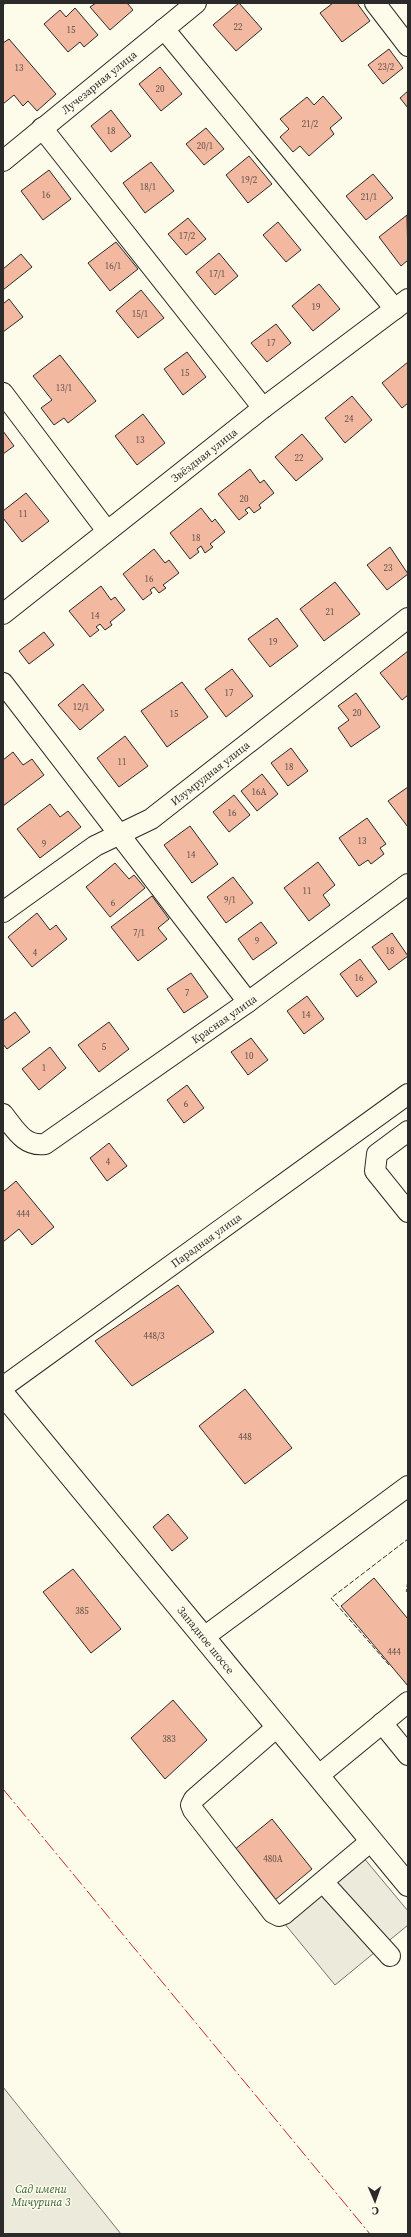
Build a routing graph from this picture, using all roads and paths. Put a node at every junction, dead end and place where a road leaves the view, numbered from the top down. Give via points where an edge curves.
1 (196, 3) edge
2 (375, 3) edge
3 (164, 29) junction
4 (408, 46) edge
5 (42, 128) junction
6 (3, 161) edge
7 (402, 304) edge
8 (3, 393) edge
9 (263, 408) junction
10 (107, 531) junction
11 (3, 614) edge
12 (408, 618) edge
13 (3, 683) edge
14 (119, 835) junction
15 (408, 884) edge
16 (3, 912) edge
17 (248, 1002) junction
18 (408, 1094) edge
19 (3, 1114) edge
20 (408, 1131) edge
21 (408, 1212) edge
22 (3, 1387) edge
23 (3, 1394) edge
24 (408, 1486) edge
25 (408, 1584) edge
26 (404, 1589) dead end
27 (407, 1593) edge
28 (204, 1637) junction
29 (408, 1702) edge
30 (382, 1723) junction
31 (276, 1727) junction
32 (408, 1754) edge
33 (318, 1776) junction
34 (370, 1841) junction
35 (323, 1882) junction
36 (408, 1885) edge
37 (390, 1956) dead end

1 - 3 street, Лучезарная улица
2 - 4 street
3 - 5 street, Лучезарная улица
3 - 7 street
5 - 6 street, Лучезарная улица
5 - 9 street
7 - 9 street, Звёздная улица
8 - 10 street
9 - 10 street, Звёздная улица
10 - 11 street, Звёздная улица
12 - 14 street, Изумрудная улица via 151,819
13 - 14 street
14 - 16 street, Изумрудная улица via 95,846
14 - 17 street
15 - 17 street, Красная улица
17 - 19 street, Красная улица via 45,1144 28,1143
18 - 22 street, Парадная улица
20 - 21 street via 377,1154 376,1171
23 - 28 main road, Западное шоссе
24 - 28 street
25 - 27 path
26 - 27 path
28 - 31 main road, Западное шоссе
29 - 30 street
30 - 32 street
30 - 33 street
31 - 33 main road, Западное шоссе
31 - 35 street via 194,1799 192,1807 276,1915 284,1914
33 - 34 main road, Западное шоссе
34 - 35 street
34 - 36 main road, Западное шоссе
35 - 37 street

